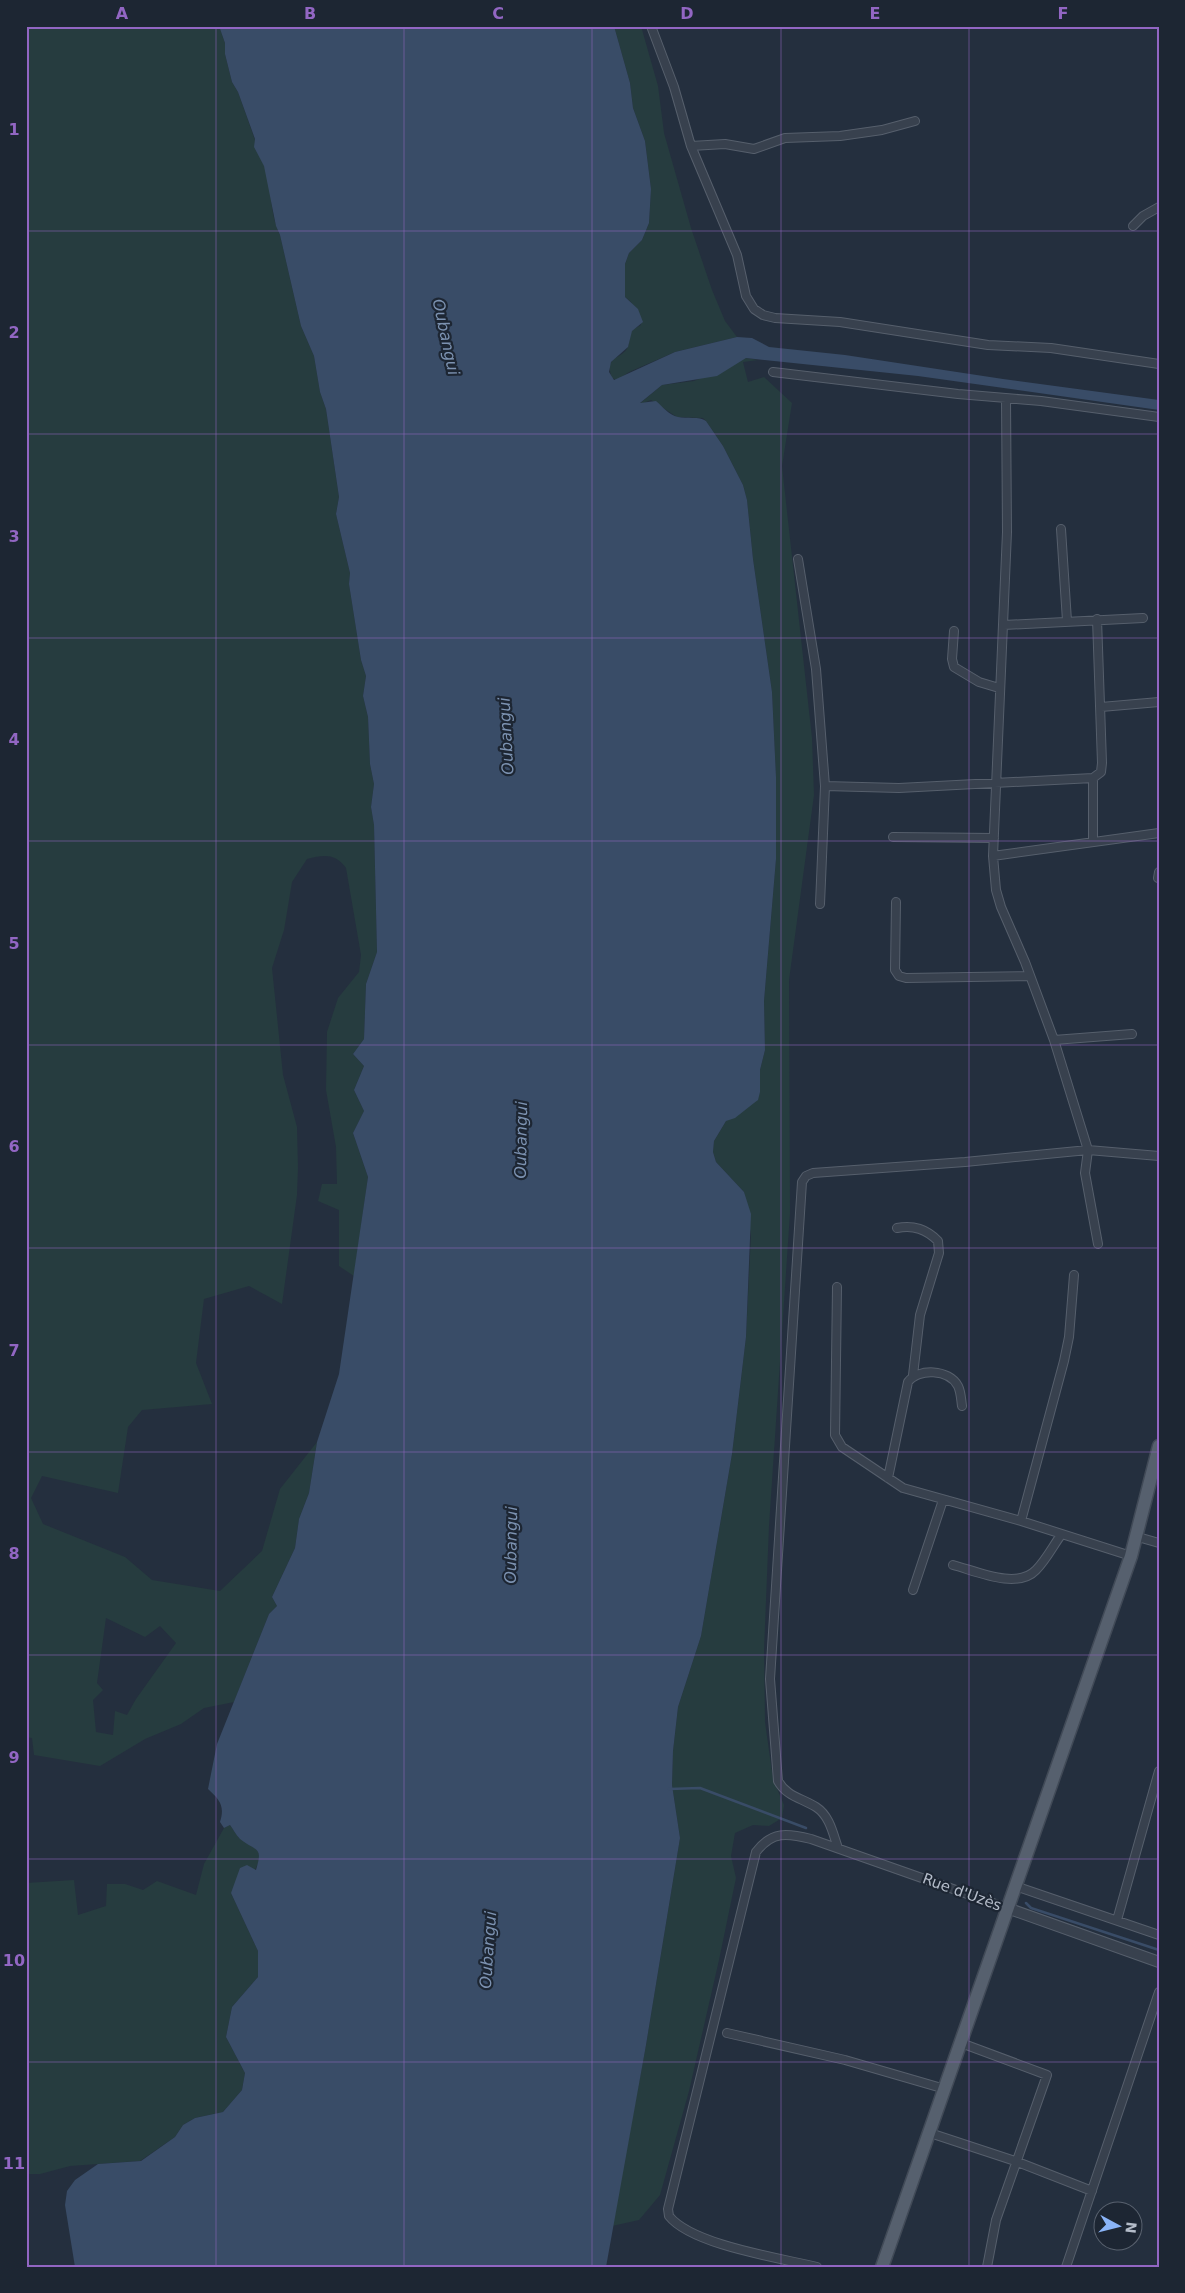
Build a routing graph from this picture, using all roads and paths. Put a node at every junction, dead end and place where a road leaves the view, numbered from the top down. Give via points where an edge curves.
1 (651, 26) edge
2 (914, 121) dead end
3 (691, 146) junction
4 (1159, 207) edge
5 (1133, 226) dead end
6 (1159, 364) edge
7 (773, 372) dead end
8 (1006, 399) junction
9 (1159, 417) edge
10 (1061, 530) dead end
11 (798, 559) dead end
12 (1143, 618) dead end
13 (1097, 619) junction
14 (1068, 621) junction
15 (1004, 626) junction
16 (954, 631) dead end
17 (999, 688) junction
18 (1159, 702) edge
19 (1101, 707) junction
20 (1094, 778) junction
21 (997, 784) junction
22 (825, 786) junction
23 (1159, 833) edge
24 (893, 838) dead end
25 (994, 838) junction
26 (1093, 840) junction
27 (993, 856) junction
28 (896, 902) dead end
29 (820, 904) dead end
30 (1030, 976) junction
31 (1132, 1034) dead end
32 (1054, 1040) junction
33 (1088, 1150) junction
34 (1159, 1156) edge
35 (897, 1228) dead end
36 (1098, 1244) dead end
37 (1074, 1275) dead end
38 (837, 1287) dead end
39 (913, 1375) junction
40 (962, 1406) dead end
41 (1159, 1446) edge
42 (1158, 1460) edge
43 (888, 1478) junction
44 (943, 1500) junction
45 (1020, 1521) junction
46 (1061, 1535) junction
47 (1138, 1537) junction
48 (1159, 1543) edge
49 (1131, 1556) junction
50 (953, 1565) dead end
51 (914, 1590) dead end
52 (1159, 1771) edge
53 (838, 1848) junction
54 (1015, 1886) junction
55 (1007, 1908) junction
56 (1117, 1920) junction
57 (1159, 1935) edge
58 (1159, 1962) edge
59 (1159, 1992) edge
60 (727, 2033) dead end
61 (961, 2043) junction
62 (945, 2089) junction
63 (930, 2133) junction
64 (1015, 2161) junction
65 (1092, 2191) junction
66 (817, 2267) edge
67 (882, 2267) edge
68 (987, 2267) edge
69 (1066, 2267) edge

1 - 3 street via 674,86
2 - 3 street via 840,136 785,138 754,149 725,144
3 - 6 street via 737,254 746,296 763,315 840,322 988,345 1051,348
4 - 5 street
7 - 8 street
8 - 9 street
8 - 15 street
10 - 14 street
11 - 22 street via 816,669
12 - 13 street
13 - 14 street
13 - 19 street
14 - 15 street
15 - 17 street
16 - 17 street via 954,667 979,682
17 - 21 street
18 - 19 street
19 - 20 street via 1102,763 1101,772
20 - 21 street
20 - 26 street
21 - 22 street via 899,788
21 - 25 street
22 - 29 street
23 - 26 street
24 - 25 street
25 - 27 street
26 - 27 street
27 - 30 street via 1001,907
28 - 30 street via 896,970 899,976
30 - 32 street
31 - 32 street
32 - 33 street
33 - 34 street
33 - 36 street via 1085,1173
33 - 53 street via 813,1173 802,1182 770,1679 778,1781 784,1791 817,1808 830,1824
35 - 39 street via 919,1228 938,1241 939,1253 920,1315
37 - 45 street via 1064,1362
38 - 43 street via 835,1435 842,1447
39 - 40 street via 939,1373 950,1378 957,1384
39 - 43 street via 908,1382
41 - 42 main road
42 - 47 main road
43 - 44 street via 903,1488
44 - 45 street
44 - 51 street
45 - 46 street
46 - 49 street
46 - 50 street via 1036,1571 1024,1578 1012,1579
47 - 48 street
47 - 49 main road
49 - 54 main road
52 - 56 street
53 - 55 street, Rue d'Uzès
53 - 66 street, Rue d'Uzès via 794,1834 780,1835 764,1842 756,1852 668,2210 669,2216 687,2232
54 - 55 main road
54 - 56 street
55 - 58 street, Rue d'Uzès
55 - 61 main road
56 - 57 street
59 - 65 street
60 - 62 street via 845,2060
61 - 62 main road
61 - 64 street via 1046,2075
62 - 63 main road
63 - 64 street
63 - 67 main road
64 - 65 street
64 - 68 street via 996,2220
65 - 69 street

